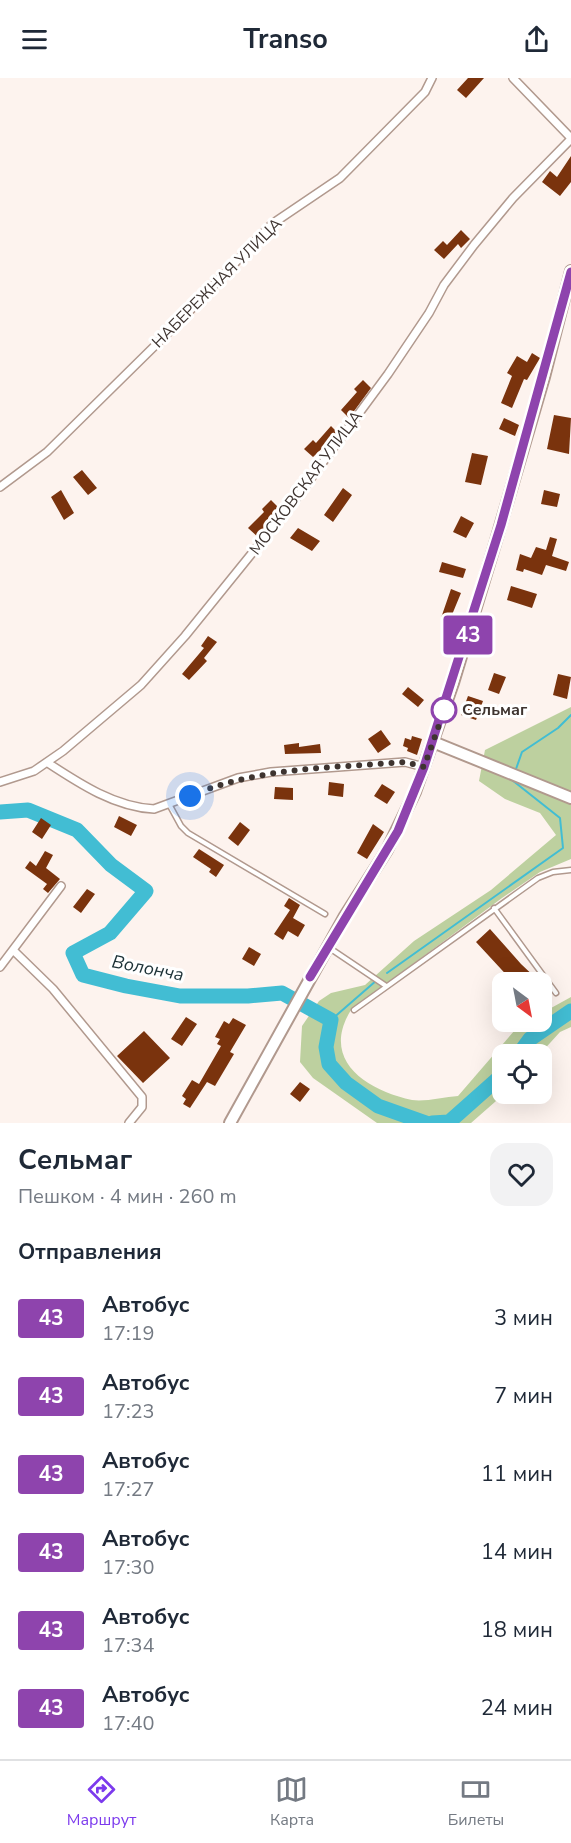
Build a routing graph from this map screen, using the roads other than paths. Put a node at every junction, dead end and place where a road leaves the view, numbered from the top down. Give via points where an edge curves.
1 (432, 78) edge
2 (513, 78) edge
3 (571, 139) edge
4 (571, 271) edge
5 (0, 487) edge
6 (434, 742) junction
7 (48, 763) junction
8 (424, 767) junction
9 (0, 782) edge
10 (571, 798) edge
11 (169, 804) junction
12 (571, 870) edge
13 (61, 886) dead end
14 (494, 908) junction
15 (325, 914) dead end
16 (328, 947) junction
17 (13, 950) junction
18 (0, 967) edge
19 (386, 986) junction
20 (556, 993) dead end
21 (354, 1010) dead end
22 (129, 1123) edge
23 (230, 1123) edge

1 - 5 street, НАБЕРЕЖНАЯ УЛИЦА via 425,92 340,178 272,224 47,452
2 - 3 street
3 - 7 street, МОСКОВСКАЯ УЛИЦА via 474,244 382,384 296,500 185,636 141,685
4 - 6 main road via 514,480
6 - 8 main road
6 - 10 main road
7 - 9 street, МОСКОВСКАЯ УЛИЦА
7 - 11 street via 111,798 144,808
8 - 11 street via 405,762 271,772 238,778
8 - 16 main road via 398,831
11 - 15 lane via 188,833
12 - 14 lane via 538,878
13 - 17 street
14 - 19 lane
14 - 20 lane
16 - 19 lane
16 - 23 main road
17 - 18 street
17 - 22 street via 53,989 142,1097 142,1107
19 - 21 lane

